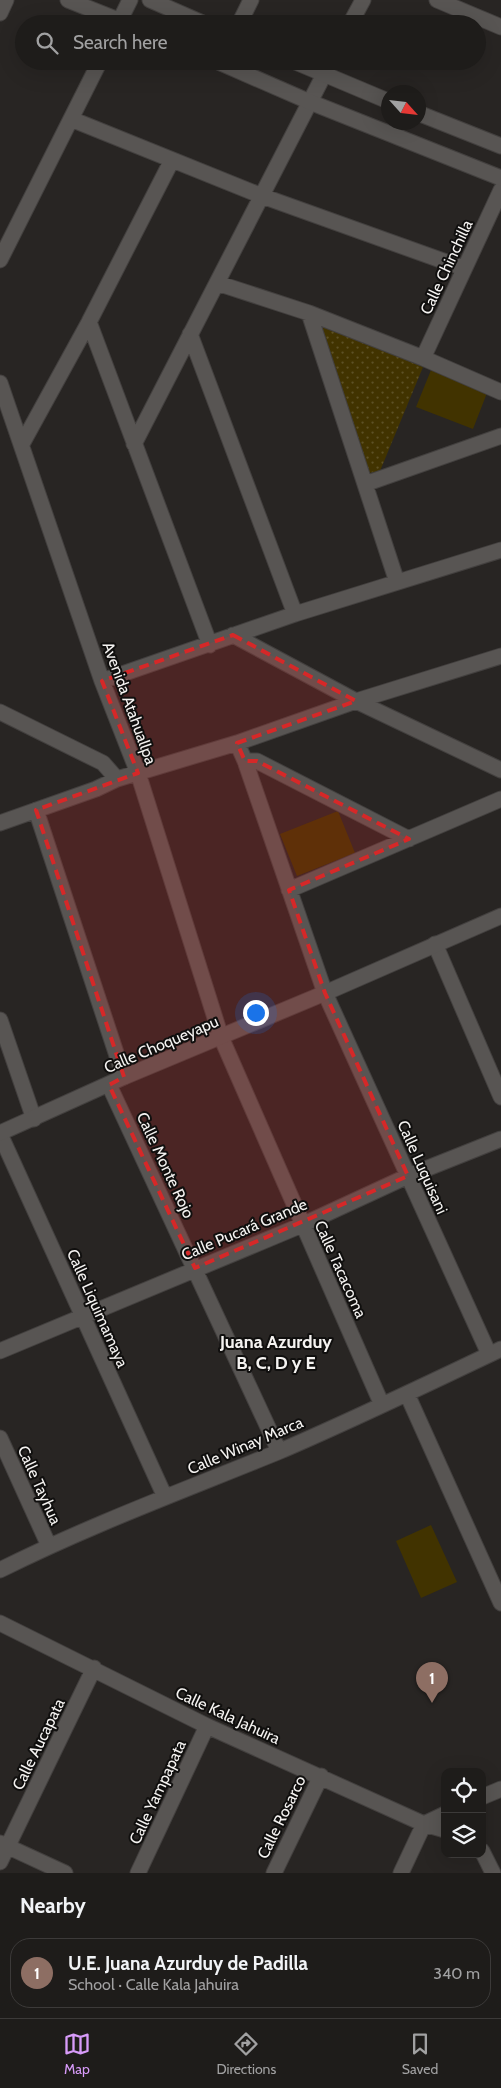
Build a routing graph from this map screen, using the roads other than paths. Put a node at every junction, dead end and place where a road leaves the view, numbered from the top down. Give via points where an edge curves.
1 (6, 0) edge
2 (68, 0) edge
3 (130, 0) edge
4 (150, 0) edge
5 (251, 0) edge
6 (362, 0) edge
7 (445, 2) edge
8 (0, 13) edge
9 (103, 15) edge
10 (125, 15) edge
11 (184, 15) edge
12 (244, 15) edge
13 (354, 15) edge
14 (474, 15) edge
15 (486, 20) edge
16 (501, 27) edge
17 (96, 70) edge
18 (237, 70) edge
19 (327, 70) edge
20 (332, 70) edge
21 (381, 97) edge
22 (310, 102) junction
23 (426, 116) edge
24 (71, 119) junction
25 (501, 146) edge
26 (172, 160) junction
27 (501, 178) edge
28 (501, 190) edge
29 (262, 196) junction
30 (0, 260) edge
31 (464, 268) junction
32 (217, 283) junction
33 (309, 313) junction
34 (89, 322) junction
35 (190, 334) junction
36 (423, 358) junction
37 (0, 384) edge
38 (501, 392) edge
39 (501, 436) edge
40 (22, 444) junction
41 (134, 444) junction
42 (365, 484) junction
43 (501, 550) edge
44 (396, 582) junction
45 (295, 614) junction
46 (233, 635) junction
47 (210, 645) junction
48 (501, 656) edge
49 (102, 681) junction
50 (356, 700) junction
51 (0, 712) edge
52 (237, 744) junction
53 (245, 761) junction
54 (501, 770) edge
55 (138, 773) junction
56 (117, 778) junction
57 (501, 799) edge
58 (36, 810) junction
59 (0, 823) edge
60 (409, 839) junction
61 (289, 890) junction
62 (501, 916) edge
63 (435, 944) junction
64 (325, 993) junction
65 (0, 1020) edge
66 (222, 1037) junction
67 (124, 1077) junction
68 (110, 1085) junction
69 (501, 1097) edge
70 (34, 1119) junction
71 (0, 1134) edge
72 (501, 1139) edge
73 (408, 1176) junction
74 (302, 1225) junction
75 (195, 1268) junction
76 (82, 1316) junction
77 (0, 1351) edge
78 (495, 1352) edge
79 (407, 1394) junction
80 (382, 1405) junction
81 (0, 1438) edge
82 (279, 1451) junction
83 (165, 1497) junction
84 (49, 1546) junction
85 (0, 1570) edge
86 (500, 1597) edge
87 (0, 1623) edge
88 (94, 1668) junction
89 (207, 1726) junction
90 (321, 1776) junction
91 (501, 1789) edge
92 (486, 1795) edge
93 (441, 1816) edge
94 (424, 1824) junction
95 (441, 1829) edge
96 (4, 1845) edge
97 (486, 1858) edge
98 (0, 1862) edge
99 (65, 1873) edge
100 (138, 1873) edge
101 (274, 1873) edge
102 (401, 1873) edge
103 (493, 1873) edge

1 - 8 street
2 - 9 street
3 - 10 street
4 - 11 street
5 - 12 street
6 - 13 street
7 - 14 street
15 - 16 street
17 - 24 street
18 - 22 street
19 - 22 street
20 - 21 street
22 - 27 street
22 - 29 street
23 - 25 street
24 - 26 street
24 - 30 street
26 - 29 street
26 - 34 street
28 - 31 street, Calle Chinchilla
29 - 31 street
29 - 32 street
31 - 36 street, Calle Chinchilla
32 - 33 street
32 - 35 street
33 - 36 street
33 - 42 street
34 - 40 street
34 - 41 street
35 - 41 street
35 - 45 street
36 - 38 street
37 - 40 street, Avenida Atahuallpa
39 - 42 street
40 - 49 street, Avenida Atahuallpa
41 - 47 street
42 - 44 street
43 - 44 street
44 - 45 street
45 - 46 street
46 - 47 street
46 - 50 street
47 - 49 street
48 - 50 street
49 - 55 street, Avenida Atahuallpa
50 - 52 street
50 - 54 street
51 - 56 street via 103,763
52 - 53 street, Calle Luquisani
52 - 55 street
53 - 60 street via 257,761
53 - 61 street, Calle Luquisani
55 - 56 street
55 - 66 street, Avenida Atahuallpa
56 - 58 street via 96,789
57 - 60 street
58 - 59 street
58 - 67 street
60 - 61 street
61 - 64 street, Calle Luquisani
62 - 63 street, Calle Choqueyapu
63 - 64 street, Calle Choqueyapu
63 - 69 street
64 - 66 street, Calle Choqueyapu
64 - 73 street, Calle Luquisani
65 - 70 street
66 - 67 street, Calle Choqueyapu
66 - 74 street, Calle Tacacoma
67 - 68 street, Calle Choqueyapu
68 - 70 street, Calle Choqueyapu
68 - 75 street, Calle Monte Rojo
70 - 71 street, Calle Choqueyapu
71 - 76 street, Calle Liquimamaya
72 - 73 street, Calle Pucará Grande
73 - 74 street, Calle Pucará Grande
73 - 78 street, Calle Luquisani
74 - 75 street, Calle Pucará Grande
74 - 80 street, Calle Tacacoma
75 - 76 street, Calle Pucará Grande
75 - 82 street, Calle Monte Rojo
76 - 77 street, Calle Pucará Grande
76 - 83 street, Calle Liquimamaya
78 - 79 street, Calle Winay Marca
79 - 80 street, Calle Winay Marca
79 - 86 street
80 - 82 street, Calle Winay Marca
81 - 84 street, Calle Tayhua
82 - 83 street, Calle Winay Marca
83 - 84 street, Calle Winay Marca
84 - 85 street, Calle Winay Marca
87 - 88 street, Calle Kala Jahuira
88 - 89 street, Calle Kala Jahuira
88 - 96 street, Calle Aucapata
89 - 90 street, Calle Kala Jahuira
89 - 100 street, Calle Yampapata
90 - 94 street, Calle Kala Jahuira
90 - 101 street, Calle Rosarco
91 - 92 street
93 - 94 street
94 - 95 street, Calle Kala Jahuira
94 - 102 street
96 - 98 street, Calle Aucapata
96 - 99 street
97 - 103 street

